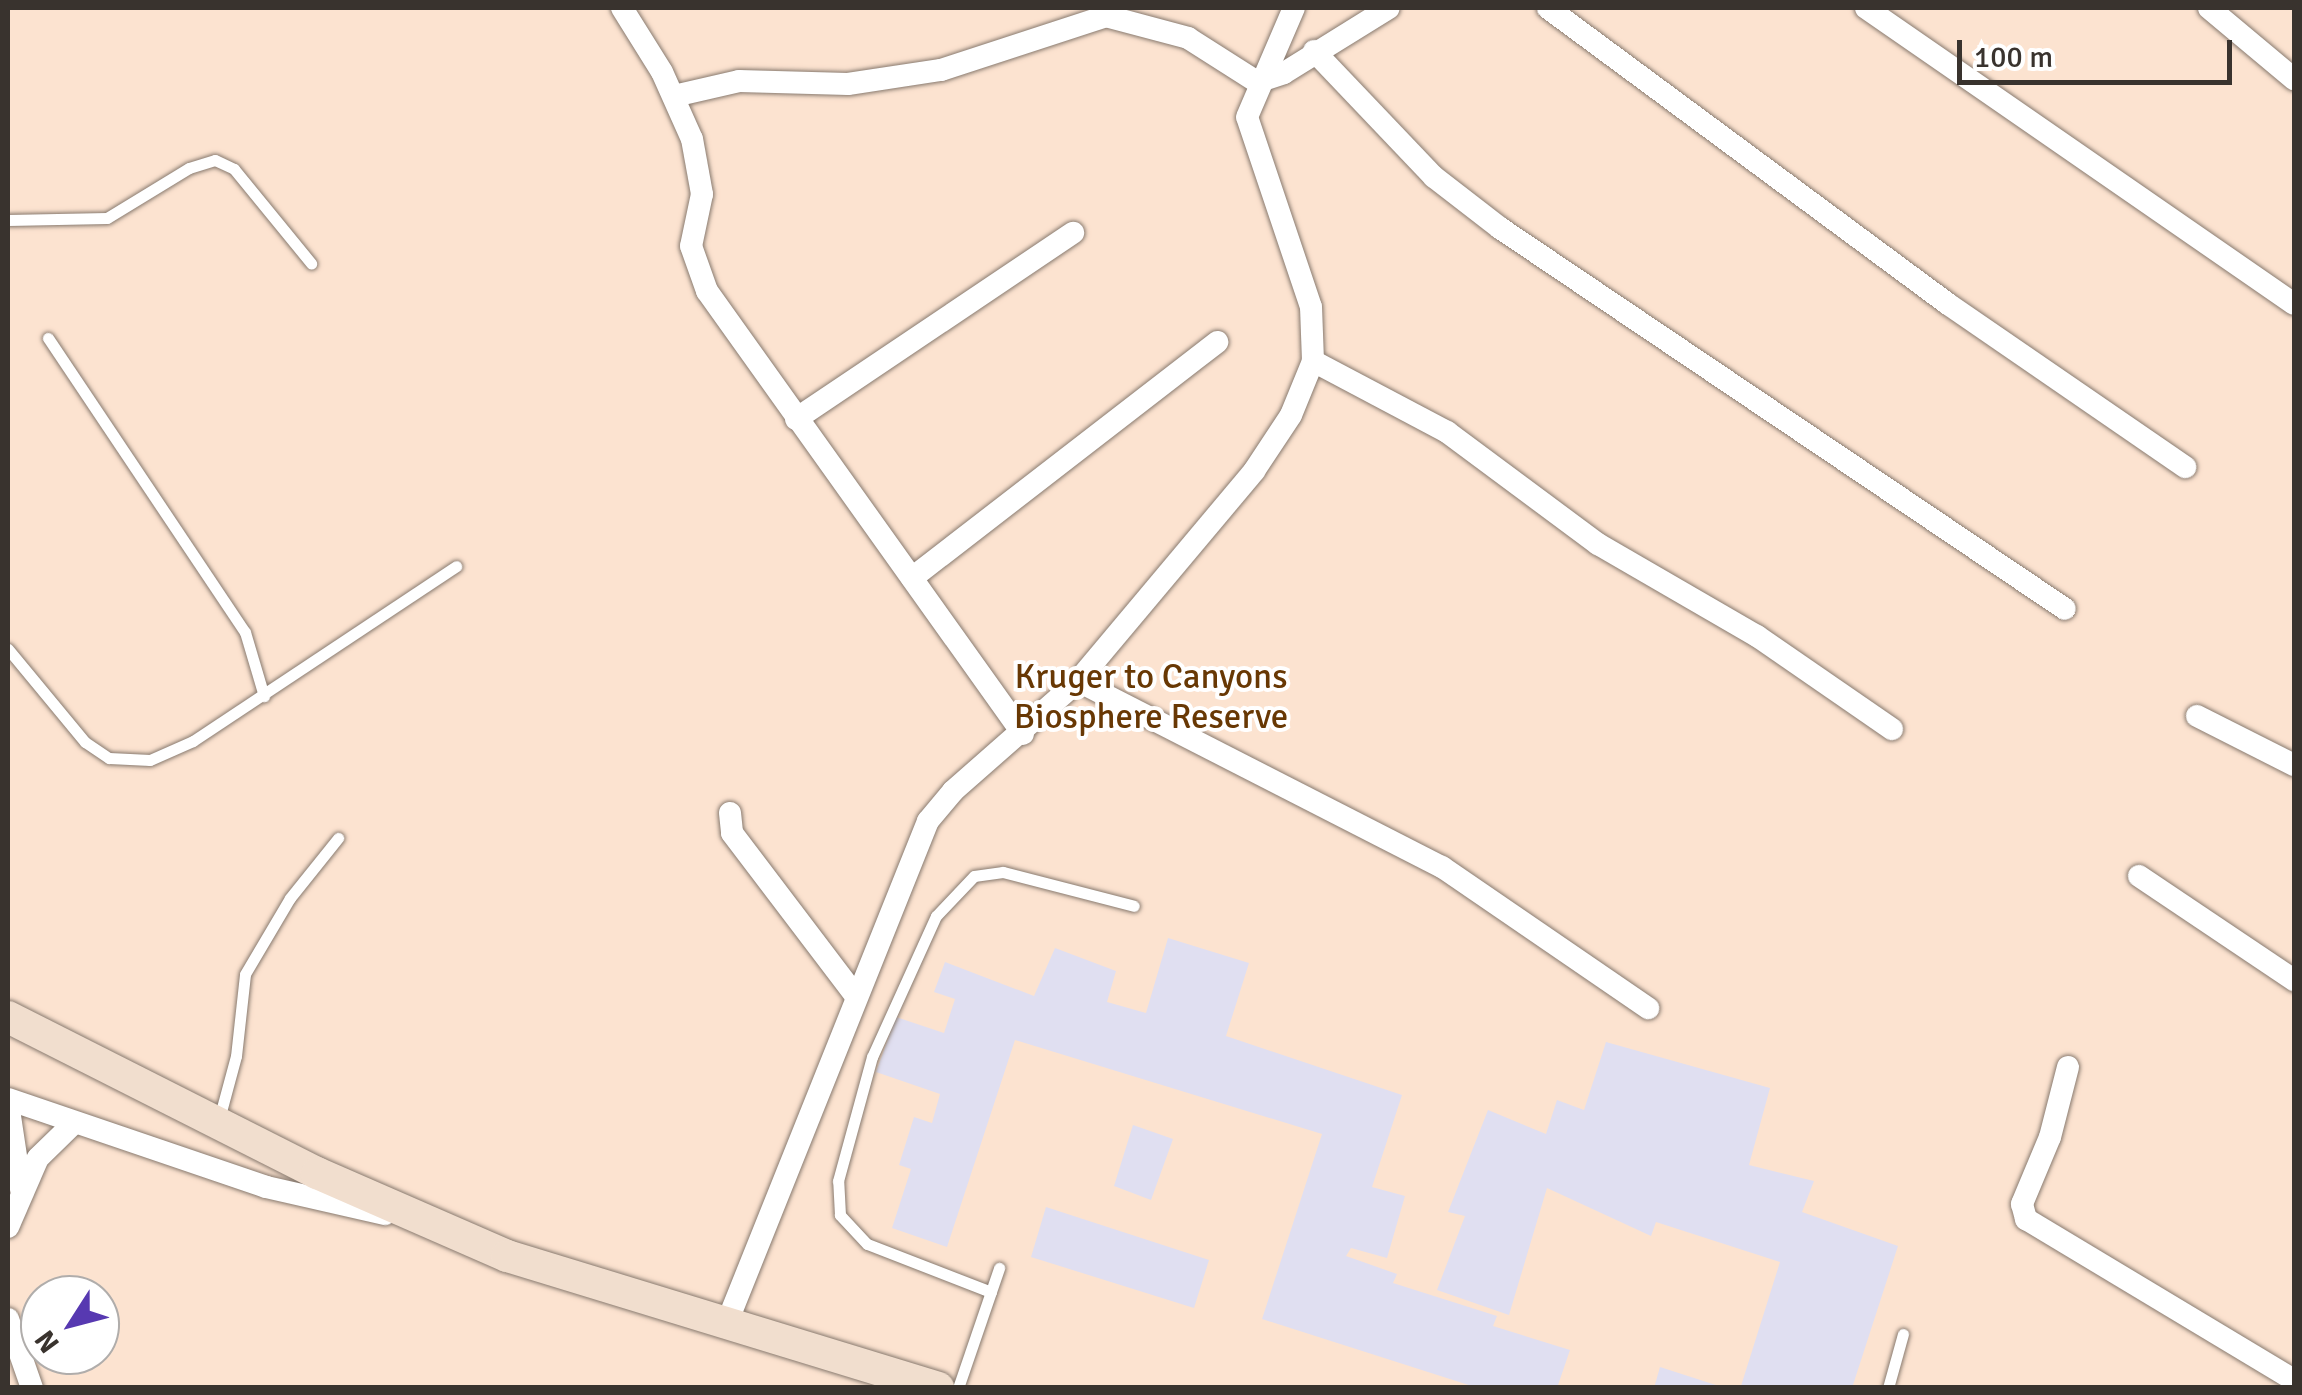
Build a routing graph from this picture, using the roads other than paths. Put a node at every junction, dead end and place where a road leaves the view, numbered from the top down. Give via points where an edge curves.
1 (622, 8) edge
2 (1294, 8) edge
3 (1389, 8) edge
4 (1548, 8) edge
5 (1866, 8) edge
6 (2209, 8) edge
7 (1115, 12) edge
8 (1314, 51) junction
9 (2294, 79) edge
10 (1257, 82) junction
11 (674, 96) junction
12 (8, 220) edge
13 (1073, 233) dead end
14 (311, 263) dead end
15 (2294, 304) edge
16 (48, 338) dead end
17 (1218, 342) dead end
18 (1312, 360) junction
19 (796, 420) junction
20 (2185, 467) dead end
21 (456, 566) dead end
22 (912, 578) junction
23 (2066, 609) dead end
24 (8, 649) edge
25 (1078, 680) junction
26 (264, 696) junction
27 (2197, 716) dead end
28 (1892, 730) dead end
29 (1023, 734) junction
30 (2294, 764) edge
31 (730, 813) dead end
32 (338, 838) dead end
33 (2139, 876) dead end
34 (1134, 906) dead end
35 (2294, 980) edge
36 (854, 994) junction
37 (1648, 1008) dead end
38 (8, 1017) edge
39 (2068, 1068) dead end
40 (8, 1101) edge
41 (74, 1123) junction
42 (217, 1123) junction
43 (21, 1193) junction
44 (433, 1225) junction
45 (8, 1227) edge
46 (999, 1268) dead end
47 (991, 1292) junction
48 (8, 1319) edge
49 (726, 1325) junction
50 (1903, 1334) dead end
51 (2294, 1380) edge
52 (32, 1388) edge
53 (938, 1388) edge
54 (958, 1388) edge
55 (1888, 1388) edge

1 - 11 street
2 - 10 street
3 - 8 street
4 - 20 street via 1948,304
5 - 15 street
6 - 9 street
7 - 10 street via 1188,38
7 - 11 street via 941,70 848,84 739,81
8 - 10 street
8 - 23 street via 1434,177 1500,228
10 - 18 street via 1247,117 1250,142 1301,264
11 - 19 street via 700,170 694,266
12 - 14 lane via 107,218 215,160 234,169
13 - 19 street
16 - 26 lane via 245,632
17 - 22 street
18 - 25 street via 1291,415 1254,471
18 - 28 street via 1447,432 1598,544 1758,636
19 - 22 street
21 - 26 lane
22 - 29 street
24 - 26 lane via 84,742 129,762 192,742
25 - 29 street
25 - 37 street via 1442,867
27 - 30 street
29 - 36 street via 952,791 928,821
31 - 36 street via 732,834
32 - 42 lane via 290,898 246,974 236,1056
33 - 35 street
34 - 47 lane via 1003,872 974,876 936,916 872,1058 838,1181 840,1216 867,1244
36 - 49 street
38 - 42 street
39 - 51 street via 2050,1137 2022,1204 2026,1219
40 - 41 street
40 - 43 street
41 - 43 street via 50,1140
41 - 44 street via 266,1187
42 - 44 street
43 - 45 street
44 - 49 street
46 - 47 lane
47 - 54 lane
48 - 52 street
49 - 53 street
50 - 55 lane

